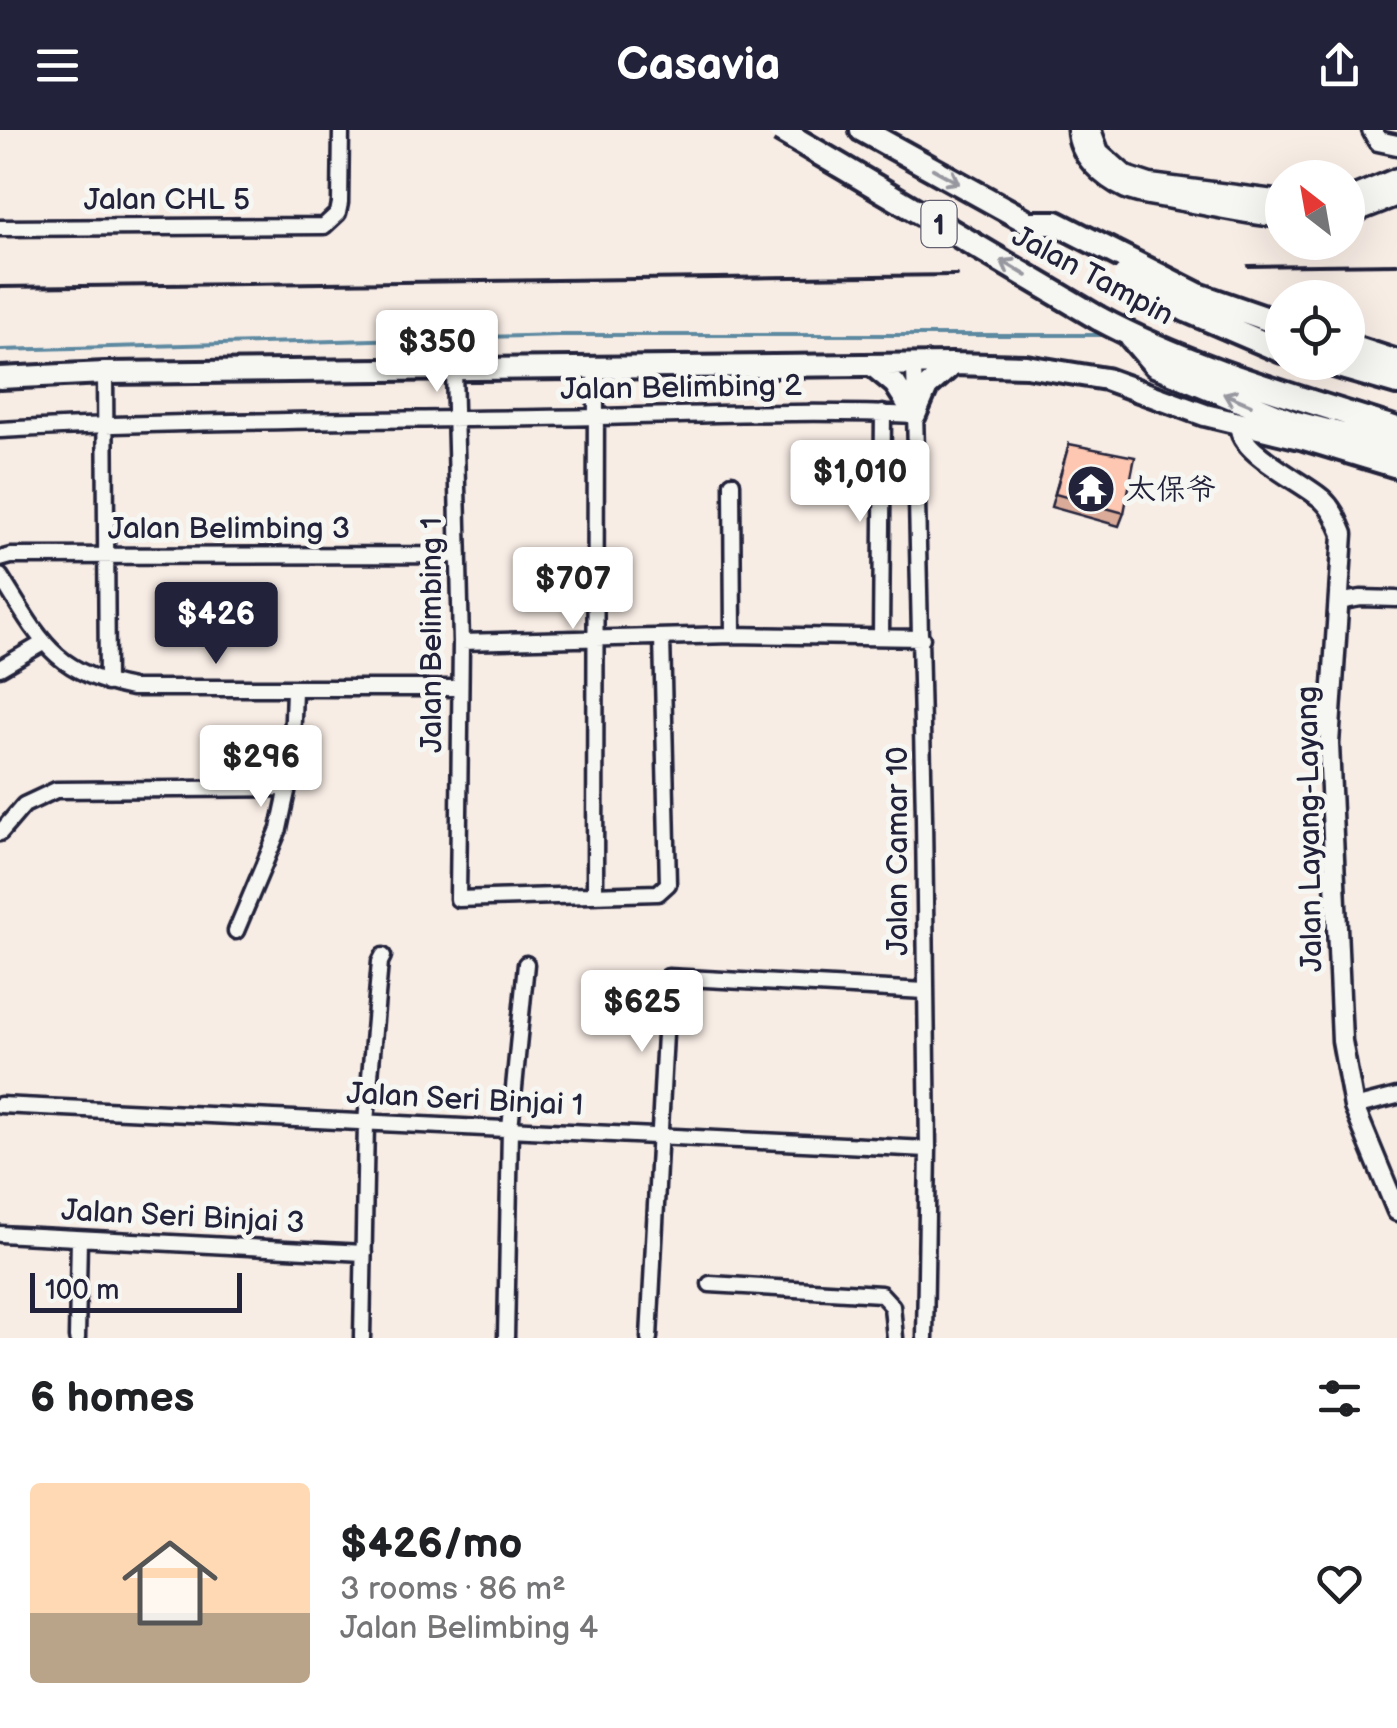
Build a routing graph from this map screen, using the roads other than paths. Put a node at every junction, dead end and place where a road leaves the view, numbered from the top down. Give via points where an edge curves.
1 (341, 130) edge
2 (780, 130) edge
3 (862, 130) edge
4 (1077, 130) edge
5 (1092, 130) edge
6 (1372, 130) edge
7 (1397, 146) edge
8 (1397, 178) edge
9 (1365, 191) edge
10 (1397, 196) edge
11 (1265, 200) edge
12 (1365, 208) edge
13 (1265, 216) edge
14 (0, 228) edge
15 (1192, 303) junction
16 (1265, 320) edge
17 (1128, 334) junction
18 (1265, 342) edge
19 (1365, 352) edge
20 (1397, 362) edge
21 (914, 364) junction
22 (953, 364) junction
23 (872, 365) junction
24 (596, 369) junction
25 (454, 370) junction
26 (105, 374) junction
27 (1365, 374) edge
28 (0, 378) edge
29 (1397, 384) edge
30 (883, 413) junction
31 (915, 415) junction
32 (455, 417) junction
33 (596, 417) junction
34 (107, 424) junction
35 (1240, 424) junction
36 (1397, 429) edge
37 (0, 430) edge
38 (1397, 449) edge
39 (1397, 467) edge
40 (732, 483) dead end
41 (459, 555) junction
42 (107, 556) junction
43 (0, 559) edge
44 (0, 576) edge
45 (1397, 599) edge
46 (1338, 602) junction
47 (733, 636) junction
48 (662, 637) junction
49 (881, 637) junction
50 (595, 638) junction
51 (922, 638) junction
52 (461, 642) junction
53 (43, 643) junction
54 (0, 668) edge
55 (108, 684) junction
56 (460, 688) junction
57 (294, 690) junction
58 (288, 788) junction
59 (0, 833) edge
60 (595, 894) junction
61 (236, 931) dead end
62 (383, 956) dead end
63 (526, 964) dead end
64 (925, 991) junction
65 (1397, 1096) edge
66 (0, 1105) edge
67 (1354, 1107) junction
68 (366, 1122) junction
69 (510, 1129) junction
70 (660, 1136) junction
71 (928, 1149) junction
72 (1397, 1211) edge
73 (0, 1234) edge
74 (80, 1239) junction
75 (364, 1253) junction
76 (710, 1284) dead end
77 (77, 1338) edge
78 (362, 1338) edge
79 (506, 1338) edge
80 (649, 1338) edge
81 (895, 1338) edge
82 (925, 1338) edge

1 - 14 street, Jalan CHL 5 via 340,203 332,220 313,228
17 -> 2 highway, Jalan Tampin / 1, bridge
3 -> 15 highway, Jalan Tampin / 1, bridge via 1030,223 1056,223
4 - 13 street via 1091,162 1130,191
5 - 11 street via 1099,152 1126,176
6 - 7 street via 1378,141
8 - 9 street
10 - 12 street
15 - 16 highway
15 - 18 highway, Jalan Tampin
17 - 36 highway, Jalan Tampin / 1
38 -> 17 highway via 1292,422 1155,365
19 - 20 highway
21 - 22 main road
21 - 23 main road
21 - 31 street, Jalan Camar 10
22 - 31 main road via 927,387
22 - 35 main road via 1026,366 1106,379
23 - 24 main road
23 - 31 main road via 895,384
24 - 25 main road
24 - 33 street
25 - 26 main road
25 - 32 street, Jalan Belimbing 1
26 - 28 main road
26 - 34 street
27 - 29 highway
30 - 31 street, Jalan Belimbing 2
30 - 33 street, Jalan Belimbing 2
30 - 49 street
31 - 51 street, Jalan Camar 10
32 - 33 street, Jalan Belimbing 2
32 - 34 street, Jalan Belimbing 2
32 - 41 street, Jalan Belimbing 1
33 - 50 street
34 - 37 street, Jalan Belimbing 2
34 - 42 street
35 - 39 main road
35 - 46 street, Jalan Layang-Layang via 1250,448 1334,512 1342,534
40 - 47 street
41 - 42 street, Jalan Belimbing 3
41 - 52 street, Jalan Belimbing 1
42 - 43 street, Jalan Belimbing 3
42 - 55 street
44 - 53 street
45 - 46 street
46 - 67 street, Jalan Layang-Layang via 1330,763 1340,1006
47 - 48 street
47 - 49 street
48 - 50 street
48 - 60 street via 668,884 658,893
49 - 51 street
50 - 52 street
50 - 60 street
51 - 64 street, Jalan Camar 10
52 - 56 street, Jalan Belimbing 1
53 - 54 street
53 - 55 street via 65,664
55 - 57 street
56 - 57 street
56 - 60 street, Jalan Belimbing 1 via 458,898
57 - 58 street
58 - 59 street via 56,790 24,805
58 - 61 street via 279,829
62 - 68 street
63 - 69 street
64 - 70 street via 668,977
64 - 71 street, Jalan Camar 10
65 - 67 street
66 - 68 street, Jalan Seri Binjai 1
67 - 72 street, Jalan Layang-Layang
68 - 69 street, Jalan Seri Binjai 1
68 - 75 street
69 - 70 street, Jalan Seri Binjai 1
69 - 79 street
70 - 71 street, Jalan Seri Binjai 1
70 - 80 street
71 - 82 street, Jalan Camar 10
73 - 74 street, Jalan Seri Binjai 3
74 - 75 street, Jalan Seri Binjai 3
74 - 77 street
75 - 78 street
76 - 81 street via 880,1294 892,1306

